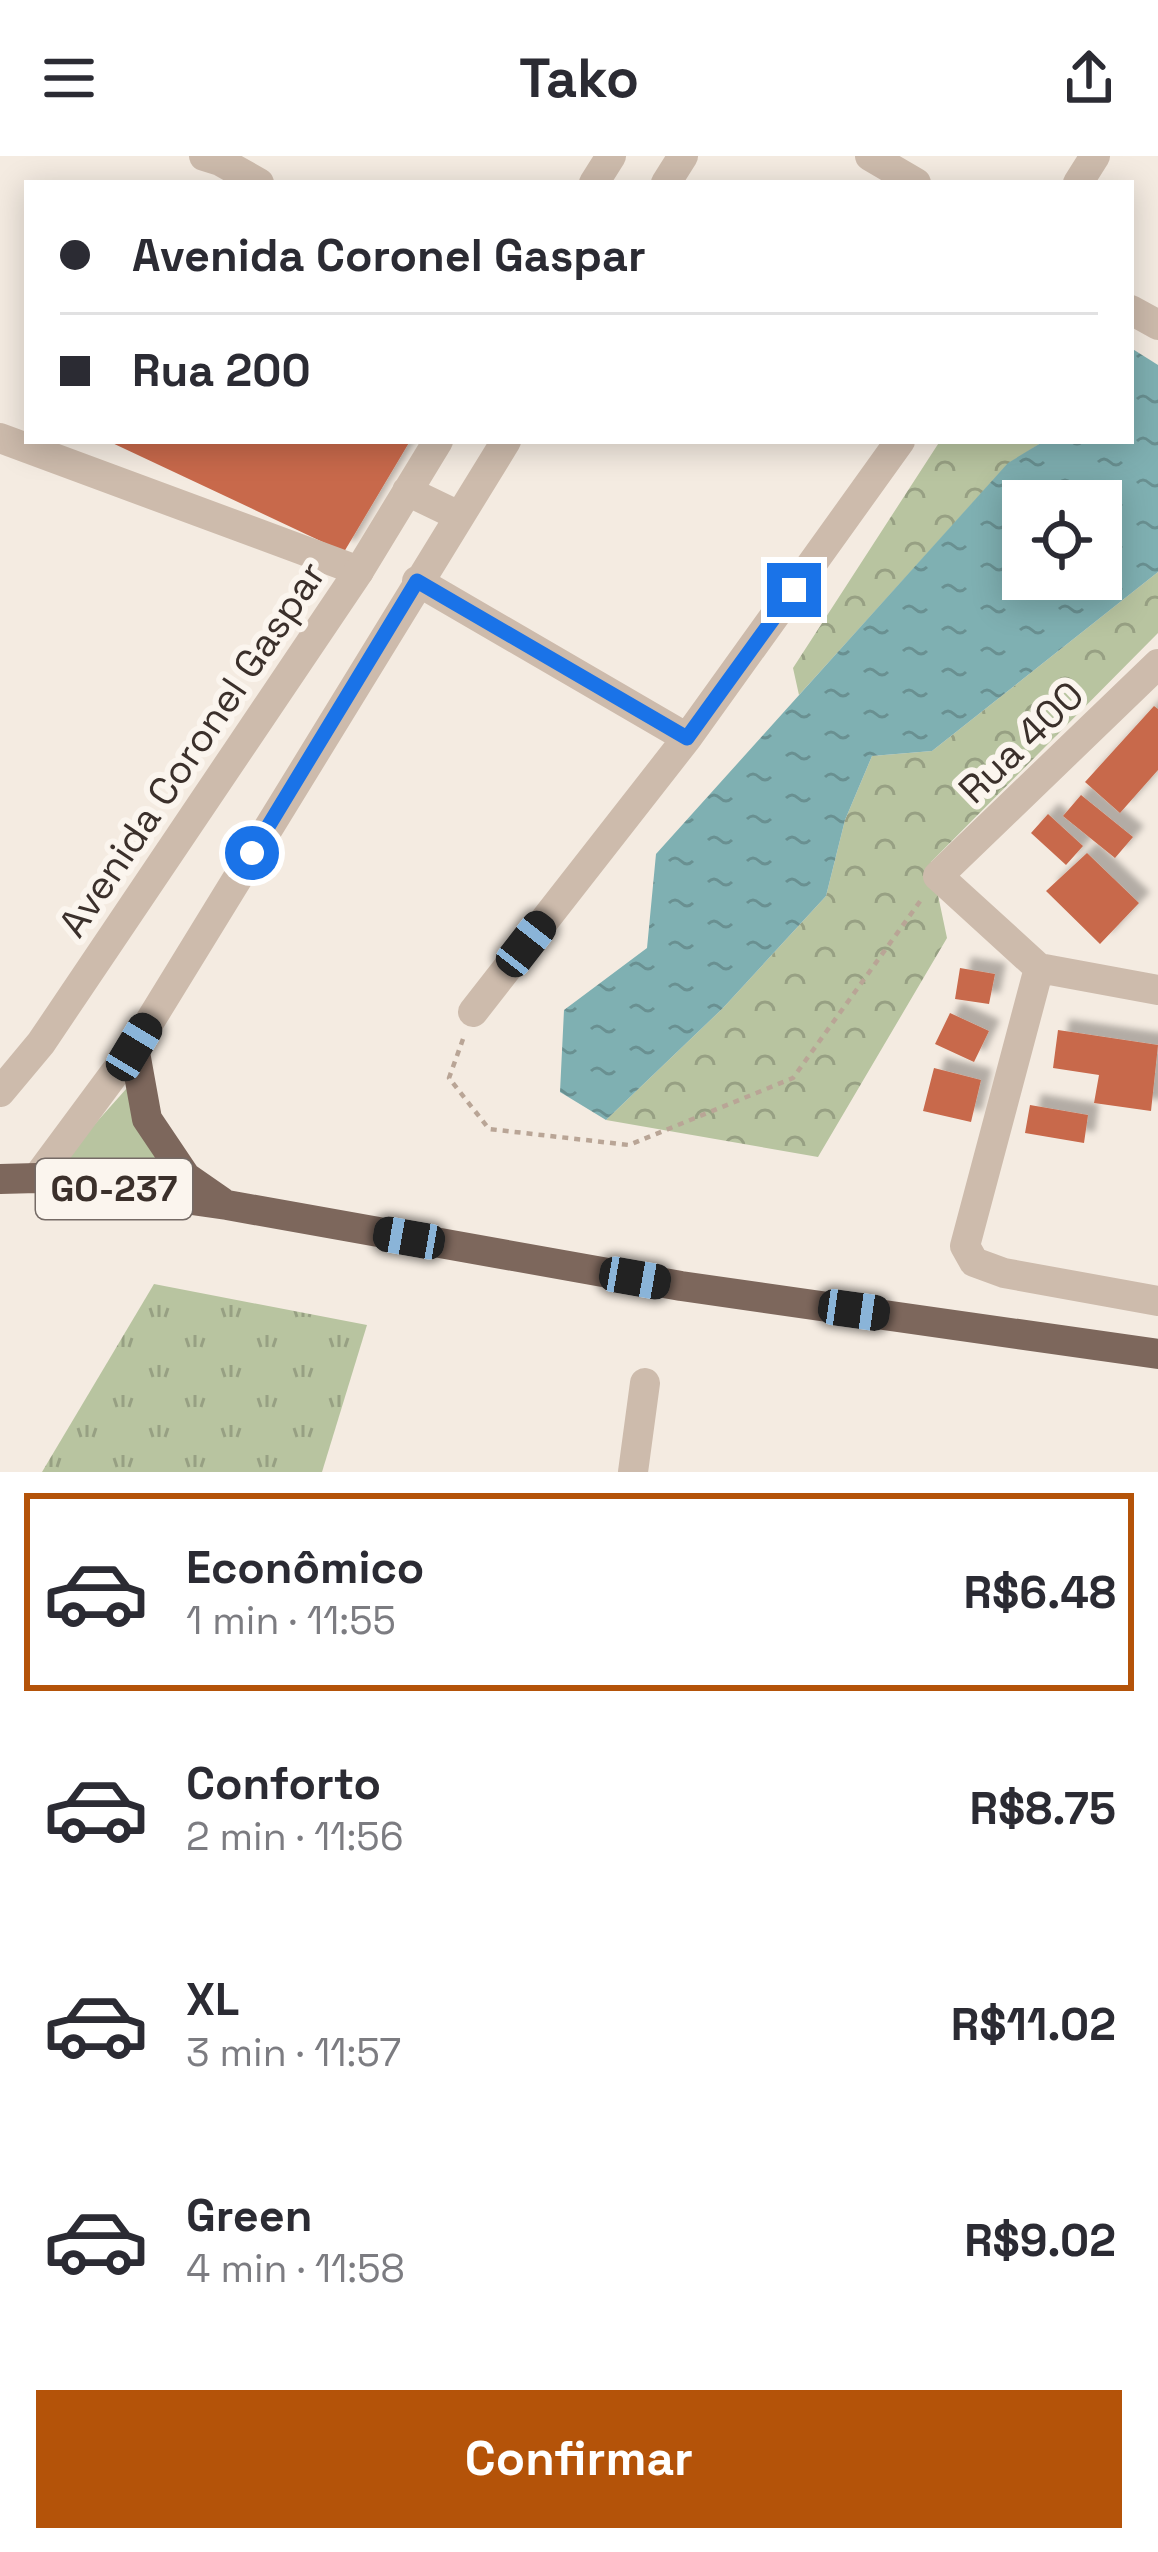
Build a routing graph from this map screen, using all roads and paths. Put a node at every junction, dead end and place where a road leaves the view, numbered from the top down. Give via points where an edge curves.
1 (870, 156) edge
2 (216, 158) edge
3 (254, 180) edge
4 (911, 180) edge
5 (0, 437) edge
6 (435, 444) edge
7 (504, 444) edge
8 (898, 444) edge
9 (407, 491) junction
10 (459, 516) junction
11 (358, 571) junction
12 (417, 581) junction
13 (1158, 664) edge
14 (687, 738) junction
15 (938, 876) junction
16 (1039, 968) junction
17 (1158, 990) edge
18 (473, 1012) joint
19 (134, 1047) junction
20 (0, 1092) edge
21 (37, 1178) junction
22 (0, 1179) edge
23 (227, 1205) junction
24 (1158, 1301) edge
25 (1158, 1354) edge
26 (646, 1383) dead end
27 (633, 1472) edge

1 - 4 street
2 - 3 street
5 - 11 street
6 - 9 street, Avenida Coronel Gaspar
7 - 10 street
8 - 14 street
9 - 10 street
9 - 11 street, Avenida Coronel Gaspar
10 - 12 street
11 - 20 street, Avenida Coronel Gaspar via 41,1043
12 - 14 street
12 - 19 street
13 - 15 street, Rua 400
14 - 18 street
15 - 16 street
15 - 18 path via 793,1078 629,1145 489,1129 449,1078
16 - 17 street
16 - 24 street via 965,1246 974,1262 1004,1273
19 - 21 street
19 - 23 main road via 147,1119 186,1177
21 - 22 main road, GO-237
21 - 23 main road, GO-237
23 - 25 main road, GO-237 via 681,1286
26 - 27 street

